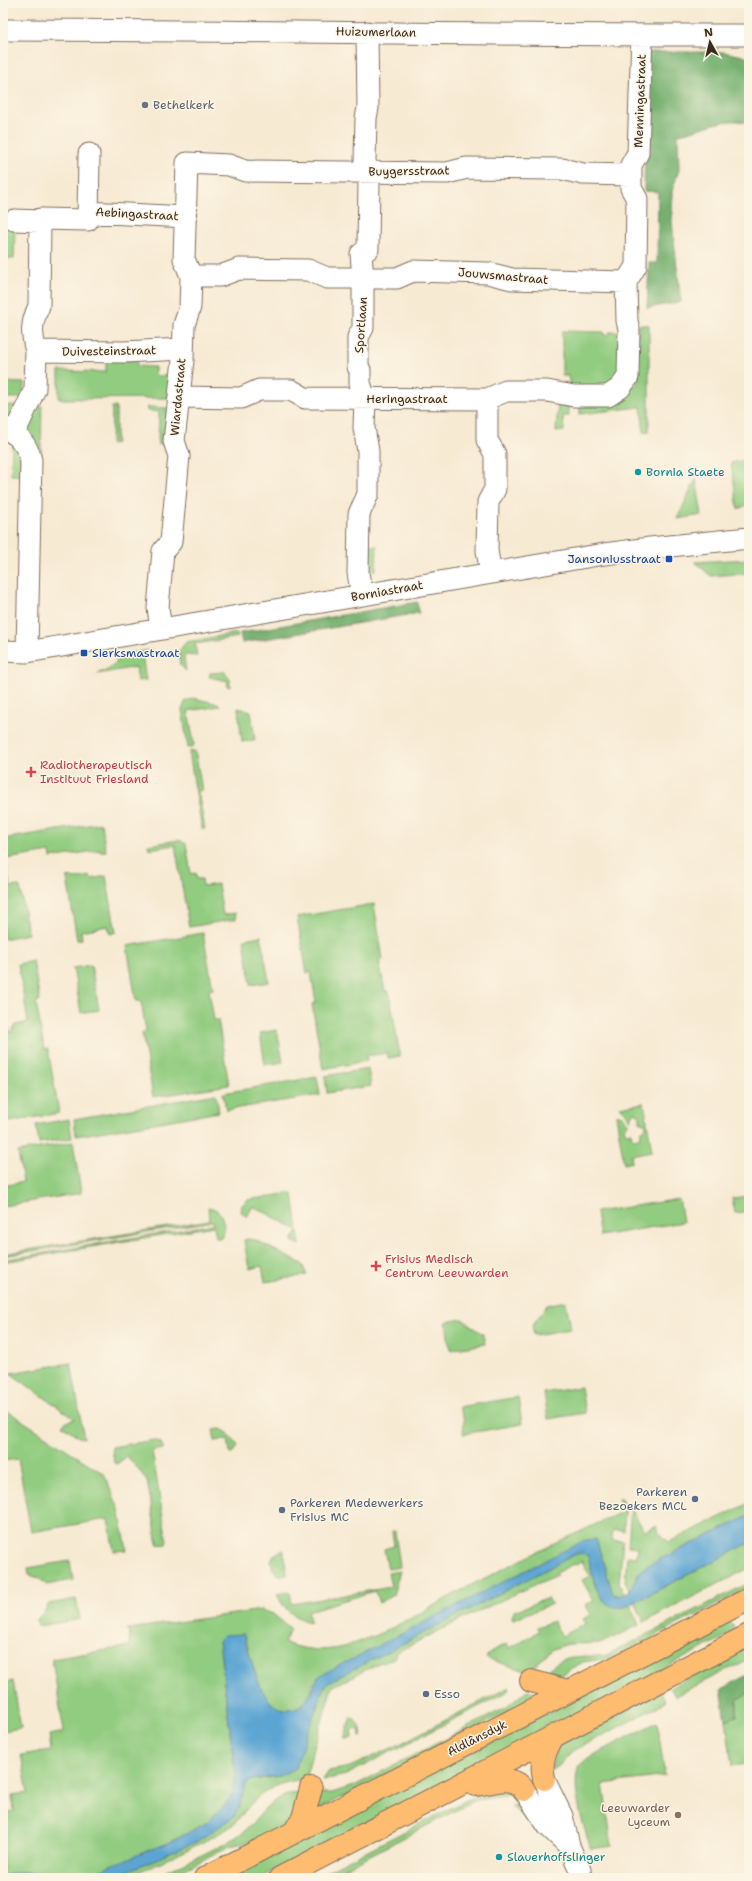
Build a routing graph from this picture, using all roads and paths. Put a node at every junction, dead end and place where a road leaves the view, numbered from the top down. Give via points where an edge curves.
1 (3, 30) edge
2 (367, 32) junction
3 (642, 35) junction
4 (749, 35) edge
5 (89, 154) dead end
6 (187, 163) joint
7 (367, 172) junction
8 (631, 175) junction
9 (88, 212) junction
10 (186, 217) junction
11 (14, 220) dead end
12 (40, 220) junction
13 (191, 276) junction
14 (363, 278) junction
15 (626, 282) junction
16 (182, 349) junction
17 (36, 351) junction
18 (179, 397) junction
19 (365, 398) junction
20 (487, 399) junction
21 (9, 430) edge
22 (749, 538) edge
23 (491, 573) junction
24 (362, 595) junction
25 (162, 629) junction
26 (3, 651) edge
27 (27, 652) junction
28 (3, 663) edge
29 (749, 1598) edge
30 (749, 1635) edge
31 (531, 1681) dead end
32 (568, 1691) junction
33 (553, 1736) junction
34 (544, 1779) joint
35 (456, 1787) junction
36 (311, 1788) dead end
37 (524, 1790) joint
38 (294, 1832) junction
39 (569, 1846) junction
40 (205, 1878) edge
41 (280, 1878) edge
42 (581, 1878) edge

1 - 2 street, Huizumerlaan
2 - 3 street, Huizumerlaan
2 - 7 street, Sportlaan
3 - 4 street, Huizumerlaan
3 - 8 street, Menningastraat via 638,153 631,165
5 - 9 street, Aebingastraat
6 - 7 street, Buygersstraat via 229,164 245,171
6 - 10 street, Wiardastraat
7 - 8 street, Buygersstraat via 447,173 467,168 538,168 562,169 583,174
7 - 14 street, Sportlaan via 368,249 361,254
8 - 15 street, Menningastraat via 631,188 637,199 636,266
9 - 10 street, Aebingastraat
9 - 12 street, Aebingastraat via 88,220
10 - 13 street, Wiardastraat via 184,259
11 - 12 street
12 - 17 street via 39,306 33,319 32,336
13 - 14 street, Jouwsmastraat via 220,276 239,269 247,269 308,270 327,278
13 - 16 street, Wiardastraat via 190,307 184,325
14 - 15 street, Jouwsmastraat via 397,278 413,271 488,273 512,279
14 - 19 street, Sportlaan via 363,328 358,337 358,367
15 - 20 street, Heringastraat via 628,377 620,388 608,396 574,396 547,391 506,391
16 - 17 street, Duivesteinstraat via 124,352
16 - 18 street, Wiardastraat
17 - 21 street via 35,389
18 - 19 street, Heringastraat via 241,398 259,390 291,390 305,398
18 - 25 street, Wiardastraat via 174,441 179,456 171,542 164,552 158,608
19 - 20 street, Heringastraat
19 - 24 street, Sportlaan via 368,494 359,514 358,573
20 - 23 street via 487,440 495,454 495,489 488,502 487,551
21 - 27 street via 28,449 31,460
22 - 23 street, Borniastraat via 624,551
23 - 24 street, Borniastraat
24 - 25 street, Borniastraat
25 - 27 street, Borniastraat
26 - 27 street, Borniastraat
27 - 28 street, Borniastraat
29 - 32 main road, Aldlânsdyk
30 - 33 main road
31 - 32 main road
32 - 38 main road, Aldlânsdyk
33 - 34 main road via 542,1762
33 - 35 main road
34 - 39 street via 562,1816
35 - 37 main road via 489,1784 505,1779 514,1781
35 - 41 main road
36 - 38 main road via 303,1818
37 - 39 street via 548,1826
38 - 40 main road, Aldlânsdyk
39 - 42 street

